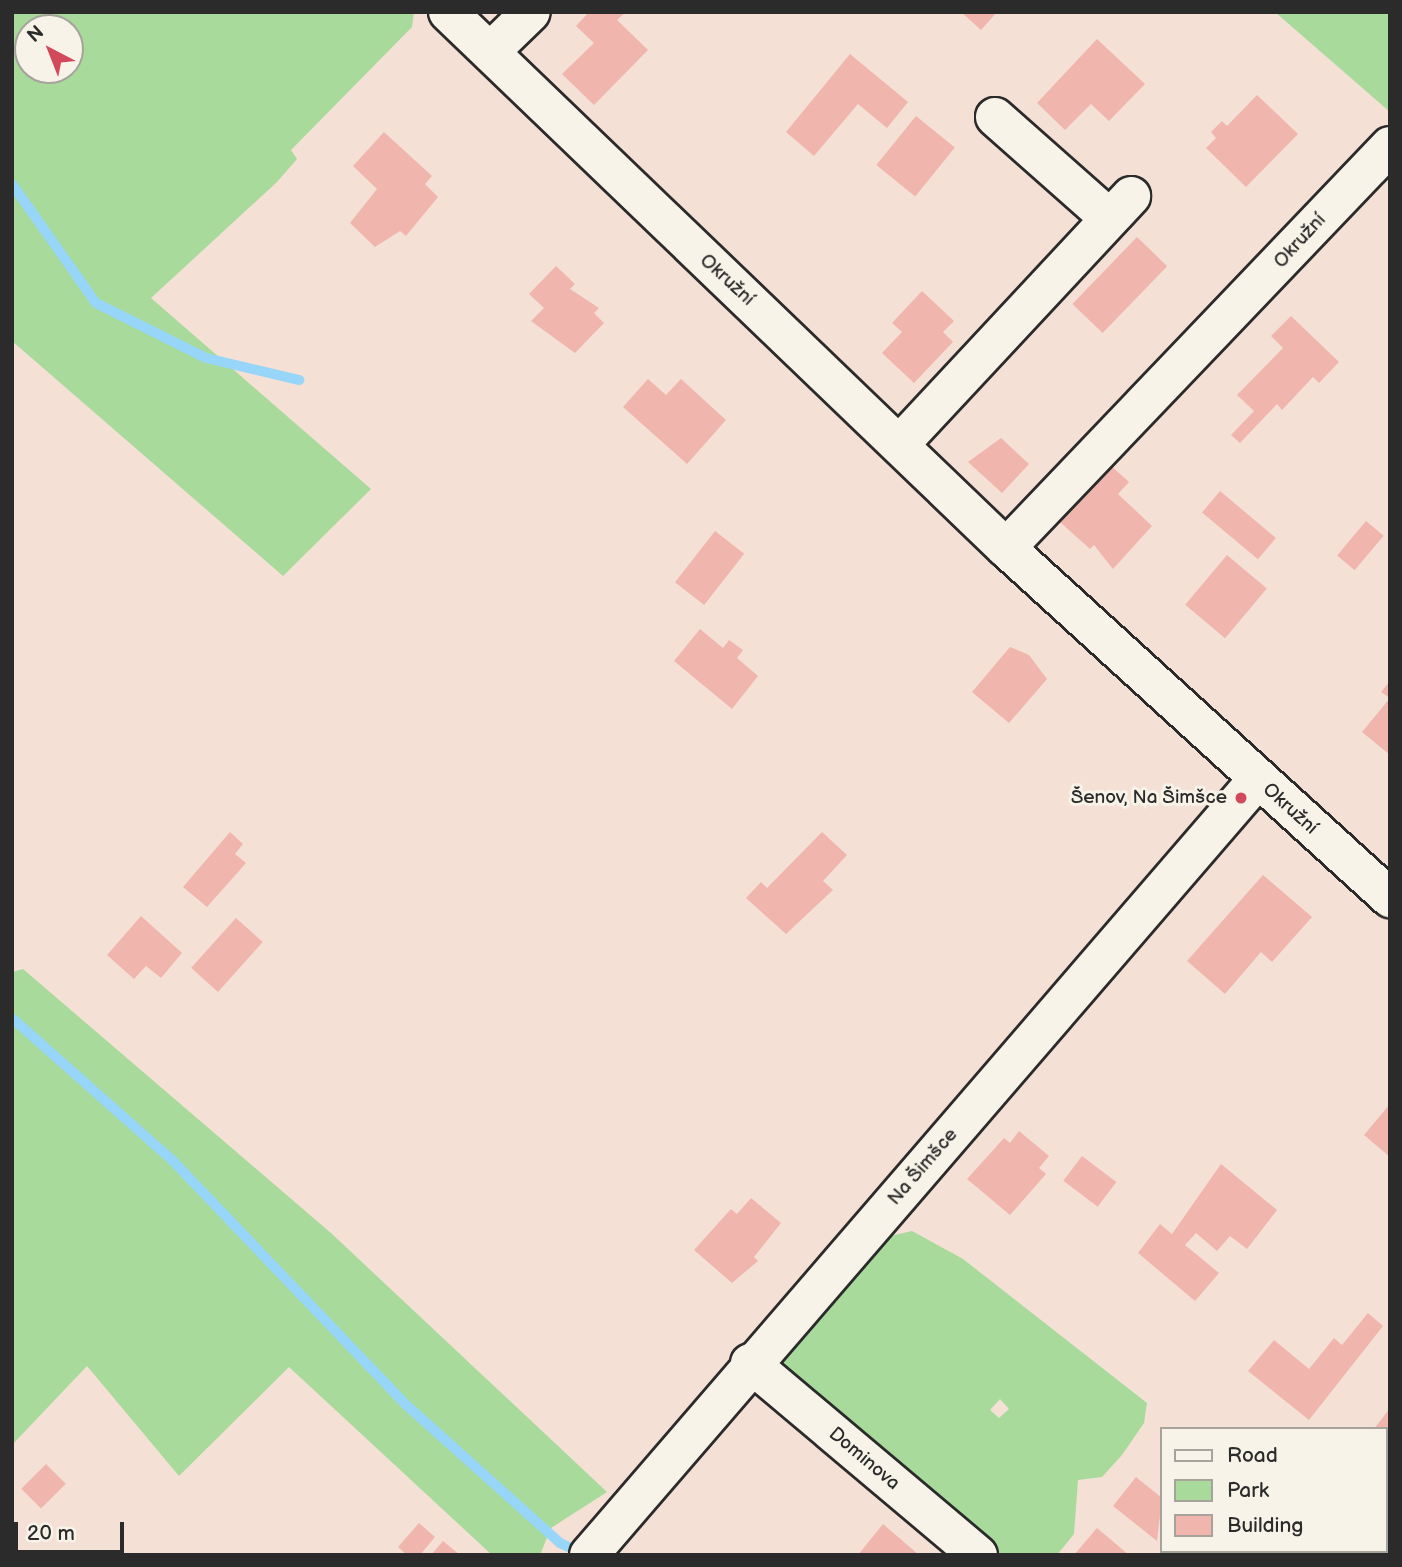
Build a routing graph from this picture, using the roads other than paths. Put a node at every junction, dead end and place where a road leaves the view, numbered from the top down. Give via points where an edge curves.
1 (448, 12) edge
2 (531, 12) edge
3 (492, 50) junction
4 (995, 117) dead end
5 (1390, 146) edge
6 (900, 444) junction
7 (1006, 548) junction
8 (1257, 780) junction
9 (1390, 898) edge
10 (750, 1363) junction
11 (589, 1555) edge
12 (978, 1555) edge

1 - 3 street, Okružní
2 - 3 street
3 - 6 street, Okružní
4 - 6 street via 1120,207
5 - 7 street, Okružní
6 - 7 street, Okružní
7 - 8 street, Okružní
8 - 9 street, Okružní
8 - 10 street, Na Šimšce
10 - 11 street, Na Šimšce
10 - 12 street, Dominova

